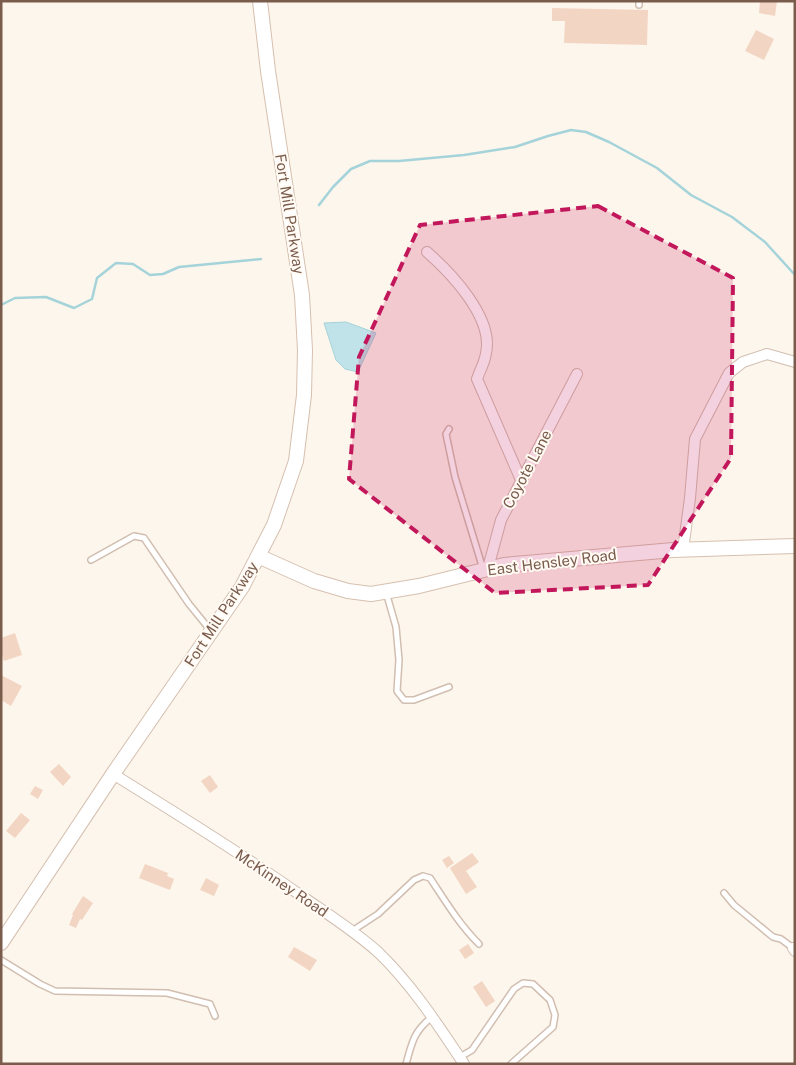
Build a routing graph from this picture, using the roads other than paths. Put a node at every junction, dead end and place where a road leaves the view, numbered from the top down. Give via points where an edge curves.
1 (260, 1) edge
2 (427, 252) dead end
3 (795, 362) edge
4 (577, 374) dead end
5 (449, 429) dead end
6 (521, 480) junction
7 (795, 546) edge
8 (683, 550) junction
9 (258, 556) junction
10 (91, 560) dead end
11 (486, 569) junction
12 (386, 592) junction
13 (211, 631) junction
14 (449, 687) dead end
15 (112, 774) junction
16 (724, 892) dead end
17 (351, 931) junction
18 (1, 943) edge
19 (479, 944) dead end
20 (794, 950) edge
21 (1, 960) edge
22 (215, 1016) dead end
23 (433, 1016) junction
24 (462, 1061) edge
25 (406, 1064) edge
26 (512, 1064) edge

1 - 9 main road, Fort Mill Parkway via 302,295 305,350 304,395 296,461 274,524
2 - 6 street via 458,284 482,322 487,352 477,379
3 - 8 street via 767,354 743,362 729,373 695,439
4 - 6 street, Coyote Lane
5 - 11 lane via 446,434 454,477
6 - 11 street, Coyote Lane via 501,520
7 - 8 main road, East Hensley Road
8 - 11 main road, East Hensley Road via 552,559
9 - 12 main road, East Hensley Road via 348,592
9 - 13 main road, Fort Mill Parkway via 242,587
10 - 13 lane via 134,536 144,538
11 - 12 main road, East Hensley Road
12 - 14 lane via 396,627 397,691 404,700 414,700
13 - 15 main road, Fort Mill Parkway
15 - 17 street, McKinney Road via 290,887
15 - 18 main road, Fort Mill Parkway
16 - 20 lane via 734,905
17 - 19 lane via 378,914 414,880 423,876 430,878 451,912
17 - 23 street, McKinney Road via 378,953
21 - 22 lane via 55,990 167,993 210,1004
23 - 24 street, McKinney Road
23 - 25 lane via 416,1033
24 - 26 lane via 514,990 523,983 533,984 550,1000 556,1016 553,1027

